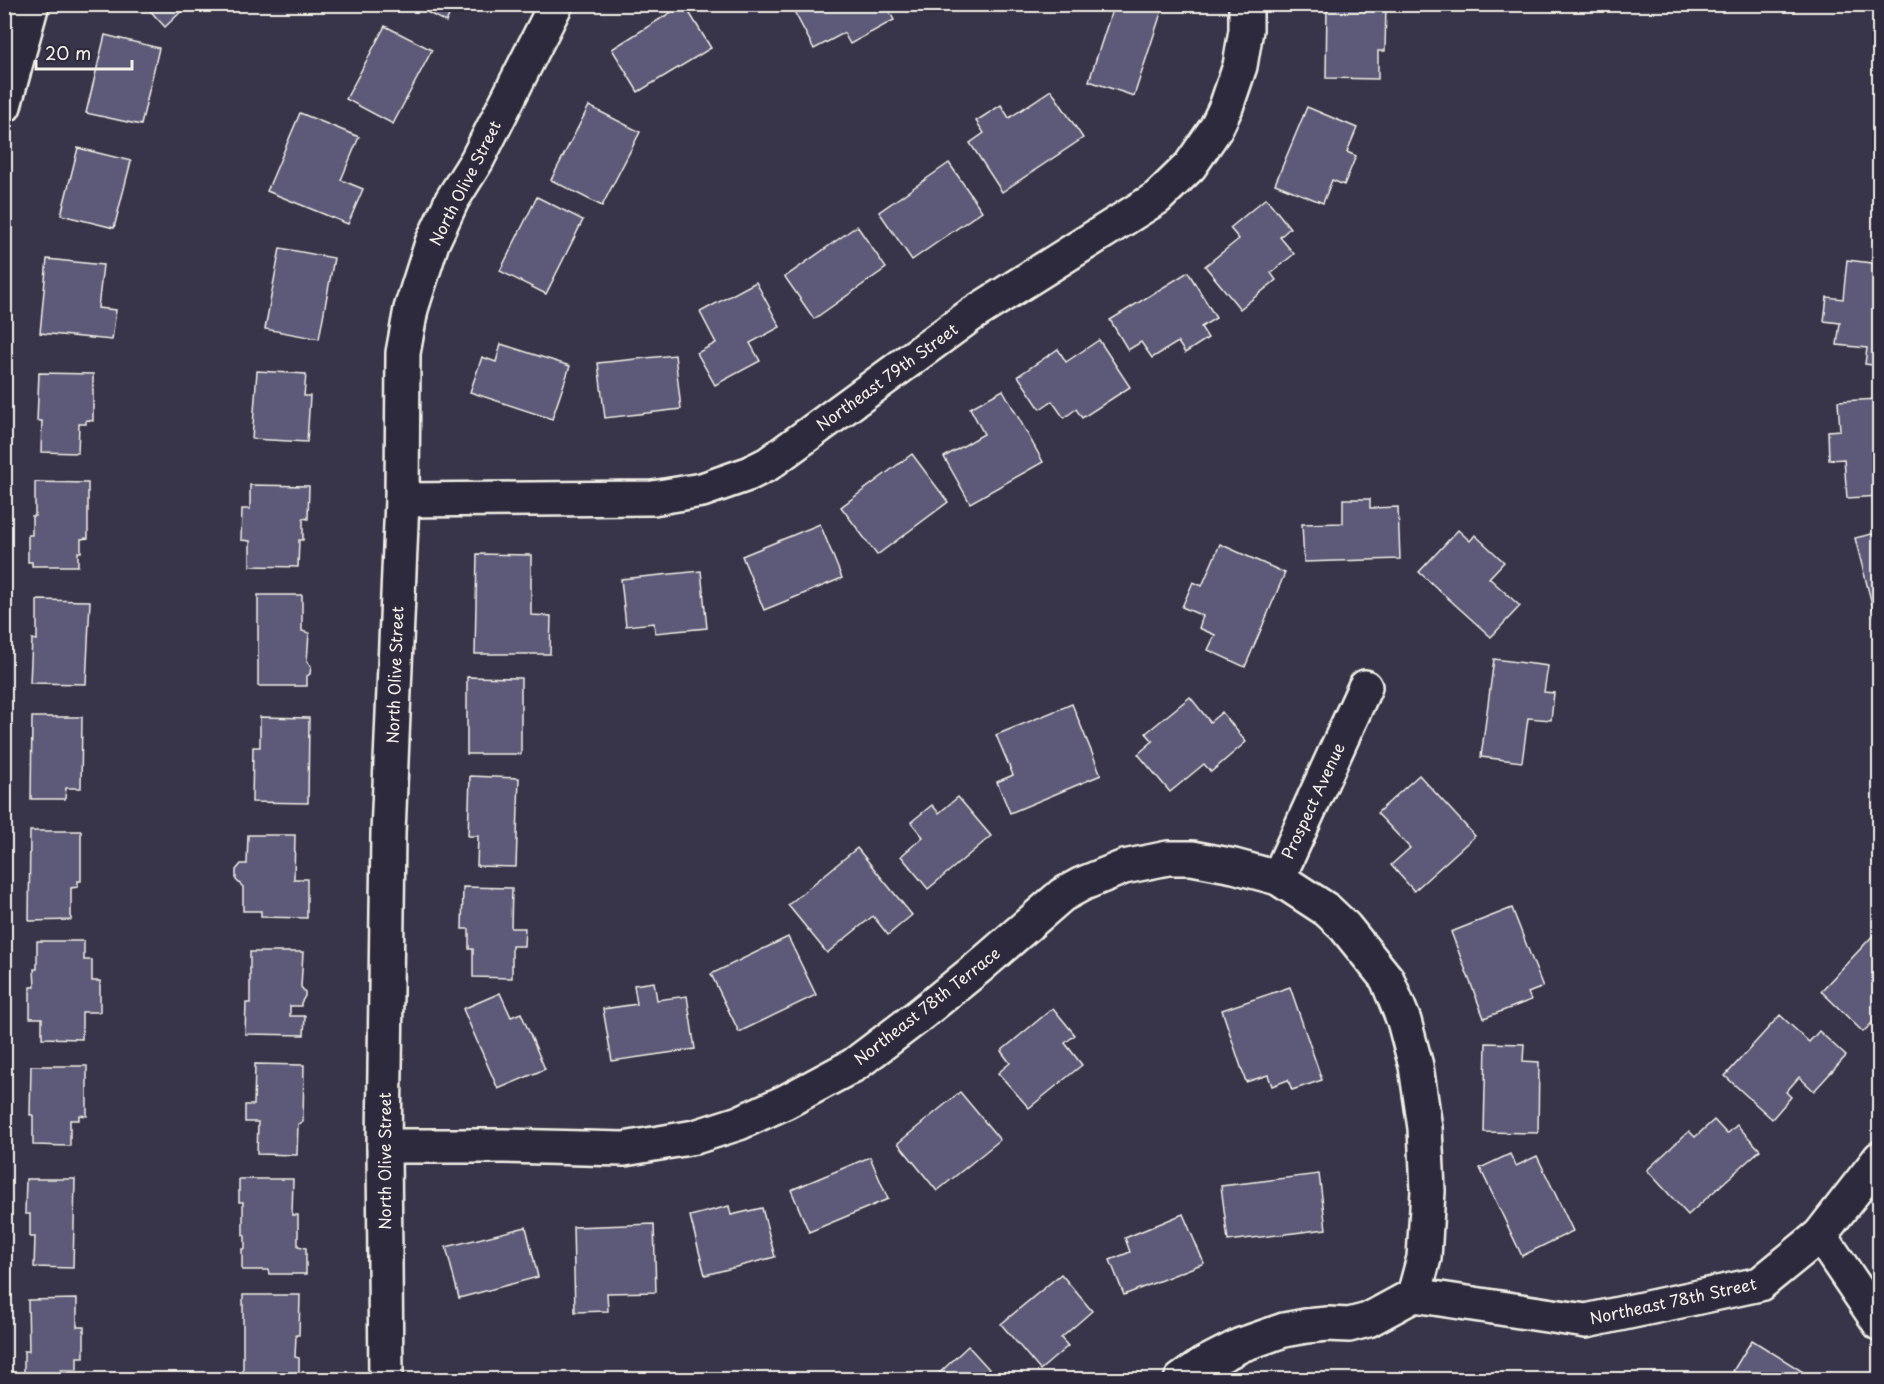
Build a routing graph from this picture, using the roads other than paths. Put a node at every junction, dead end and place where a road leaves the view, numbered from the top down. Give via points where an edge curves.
1 (32, 4) edge
2 (556, 4) edge
3 (1246, 17) edge
4 (4, 106) edge
5 (402, 500) junction
6 (1365, 687) dead end
7 (1278, 878) junction
8 (384, 1146) junction
9 (1880, 1158) edge
10 (1820, 1235) junction
11 (1414, 1295) junction
12 (1880, 1324) edge
13 (386, 1380) edge
14 (1181, 1380) edge

1 - 4 street
2 - 5 street, North Olive Street via 477,160 452,200 432,243 411,309 403,353
3 - 5 street, Northeast 79th Street via 1240,66 1216,128 1190,166 1157,198 971,315 768,464 702,490 653,498
5 - 8 street, North Olive Street via 388,833
6 - 7 street, Prospect Avenue
7 - 8 street, Northeast 78th Terrace via 1192,858 1168,858 1125,867 1082,884 1062,895 854,1065 739,1123 695,1137 624,1149
7 - 11 street, Prospect Avenue via 1327,910 1360,944 1387,979 1404,1021 1416,1066 1425,1128 1428,1191 1424,1258
8 - 13 street, North Olive Street
9 - 10 street, Northeast 78th Street
10 - 11 street, Northeast 78th Street via 1760,1284 1586,1321
10 - 12 street
11 - 14 street via 1368,1320 1284,1330 1241,1345

